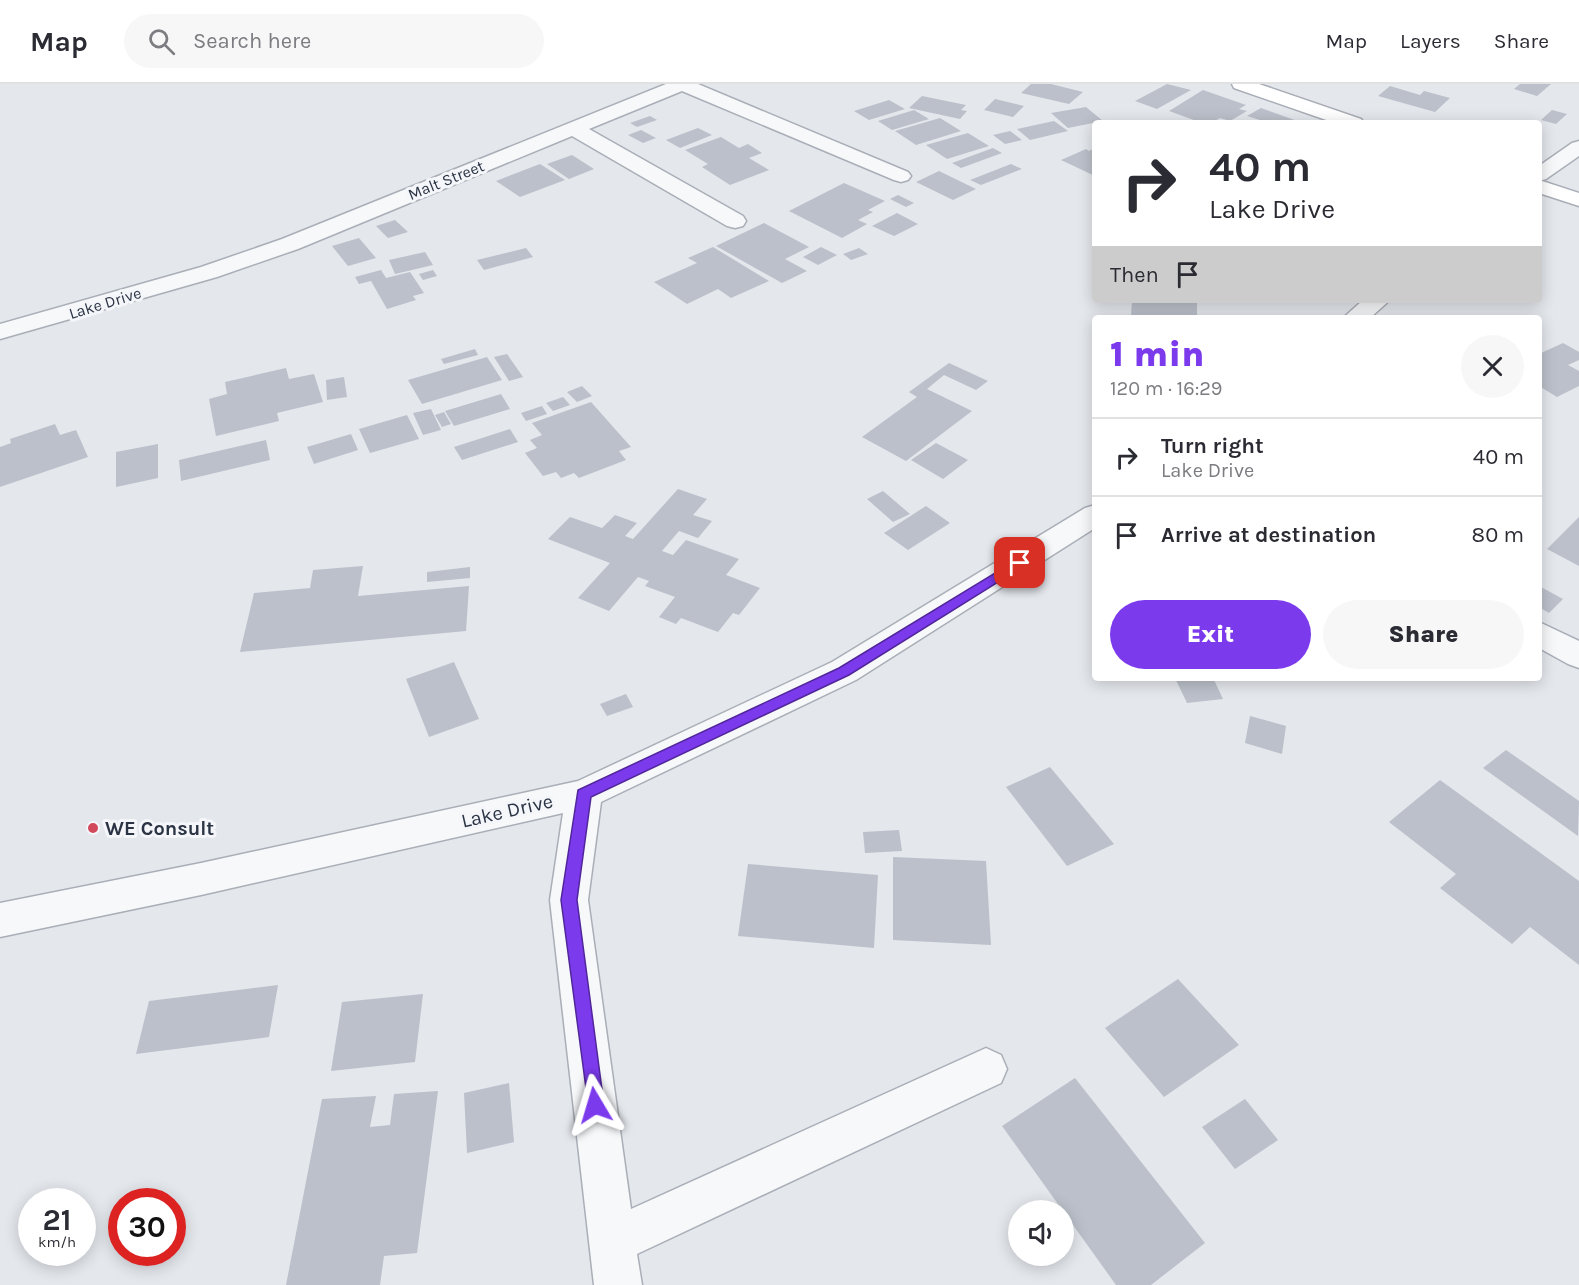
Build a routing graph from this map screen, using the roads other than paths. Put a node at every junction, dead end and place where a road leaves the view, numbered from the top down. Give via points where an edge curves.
1 (682, 84) edge
2 (1241, 84) edge
3 (1345, 120) edge
4 (573, 128) junction
5 (1579, 147) edge
6 (1542, 173) edge
7 (901, 176) dead end
8 (1542, 187) edge
9 (1579, 200) edge
10 (735, 221) dead end
11 (209, 272) joint
12 (1374, 303) edge
13 (1359, 315) edge
14 (0, 333) edge
15 (1092, 517) edge
16 (1542, 636) edge
17 (1579, 656) edge
18 (584, 794) junction
19 (0, 920) edge
20 (986, 1069) dead end
21 (613, 1241) junction
22 (618, 1285) edge

1 - 4 street, Malt Street
1 - 7 street
2 - 3 main road
4 - 10 street
4 - 11 street, Malt Street via 290,244
5 - 6 street
8 - 9 main road
11 - 14 street, Lake Drive
12 - 13 street
15 - 18 street, Lake Drive via 844,671
16 - 17 street
18 - 19 street, Lake Drive
18 - 21 street via 569,900
20 - 21 street
21 - 22 street

